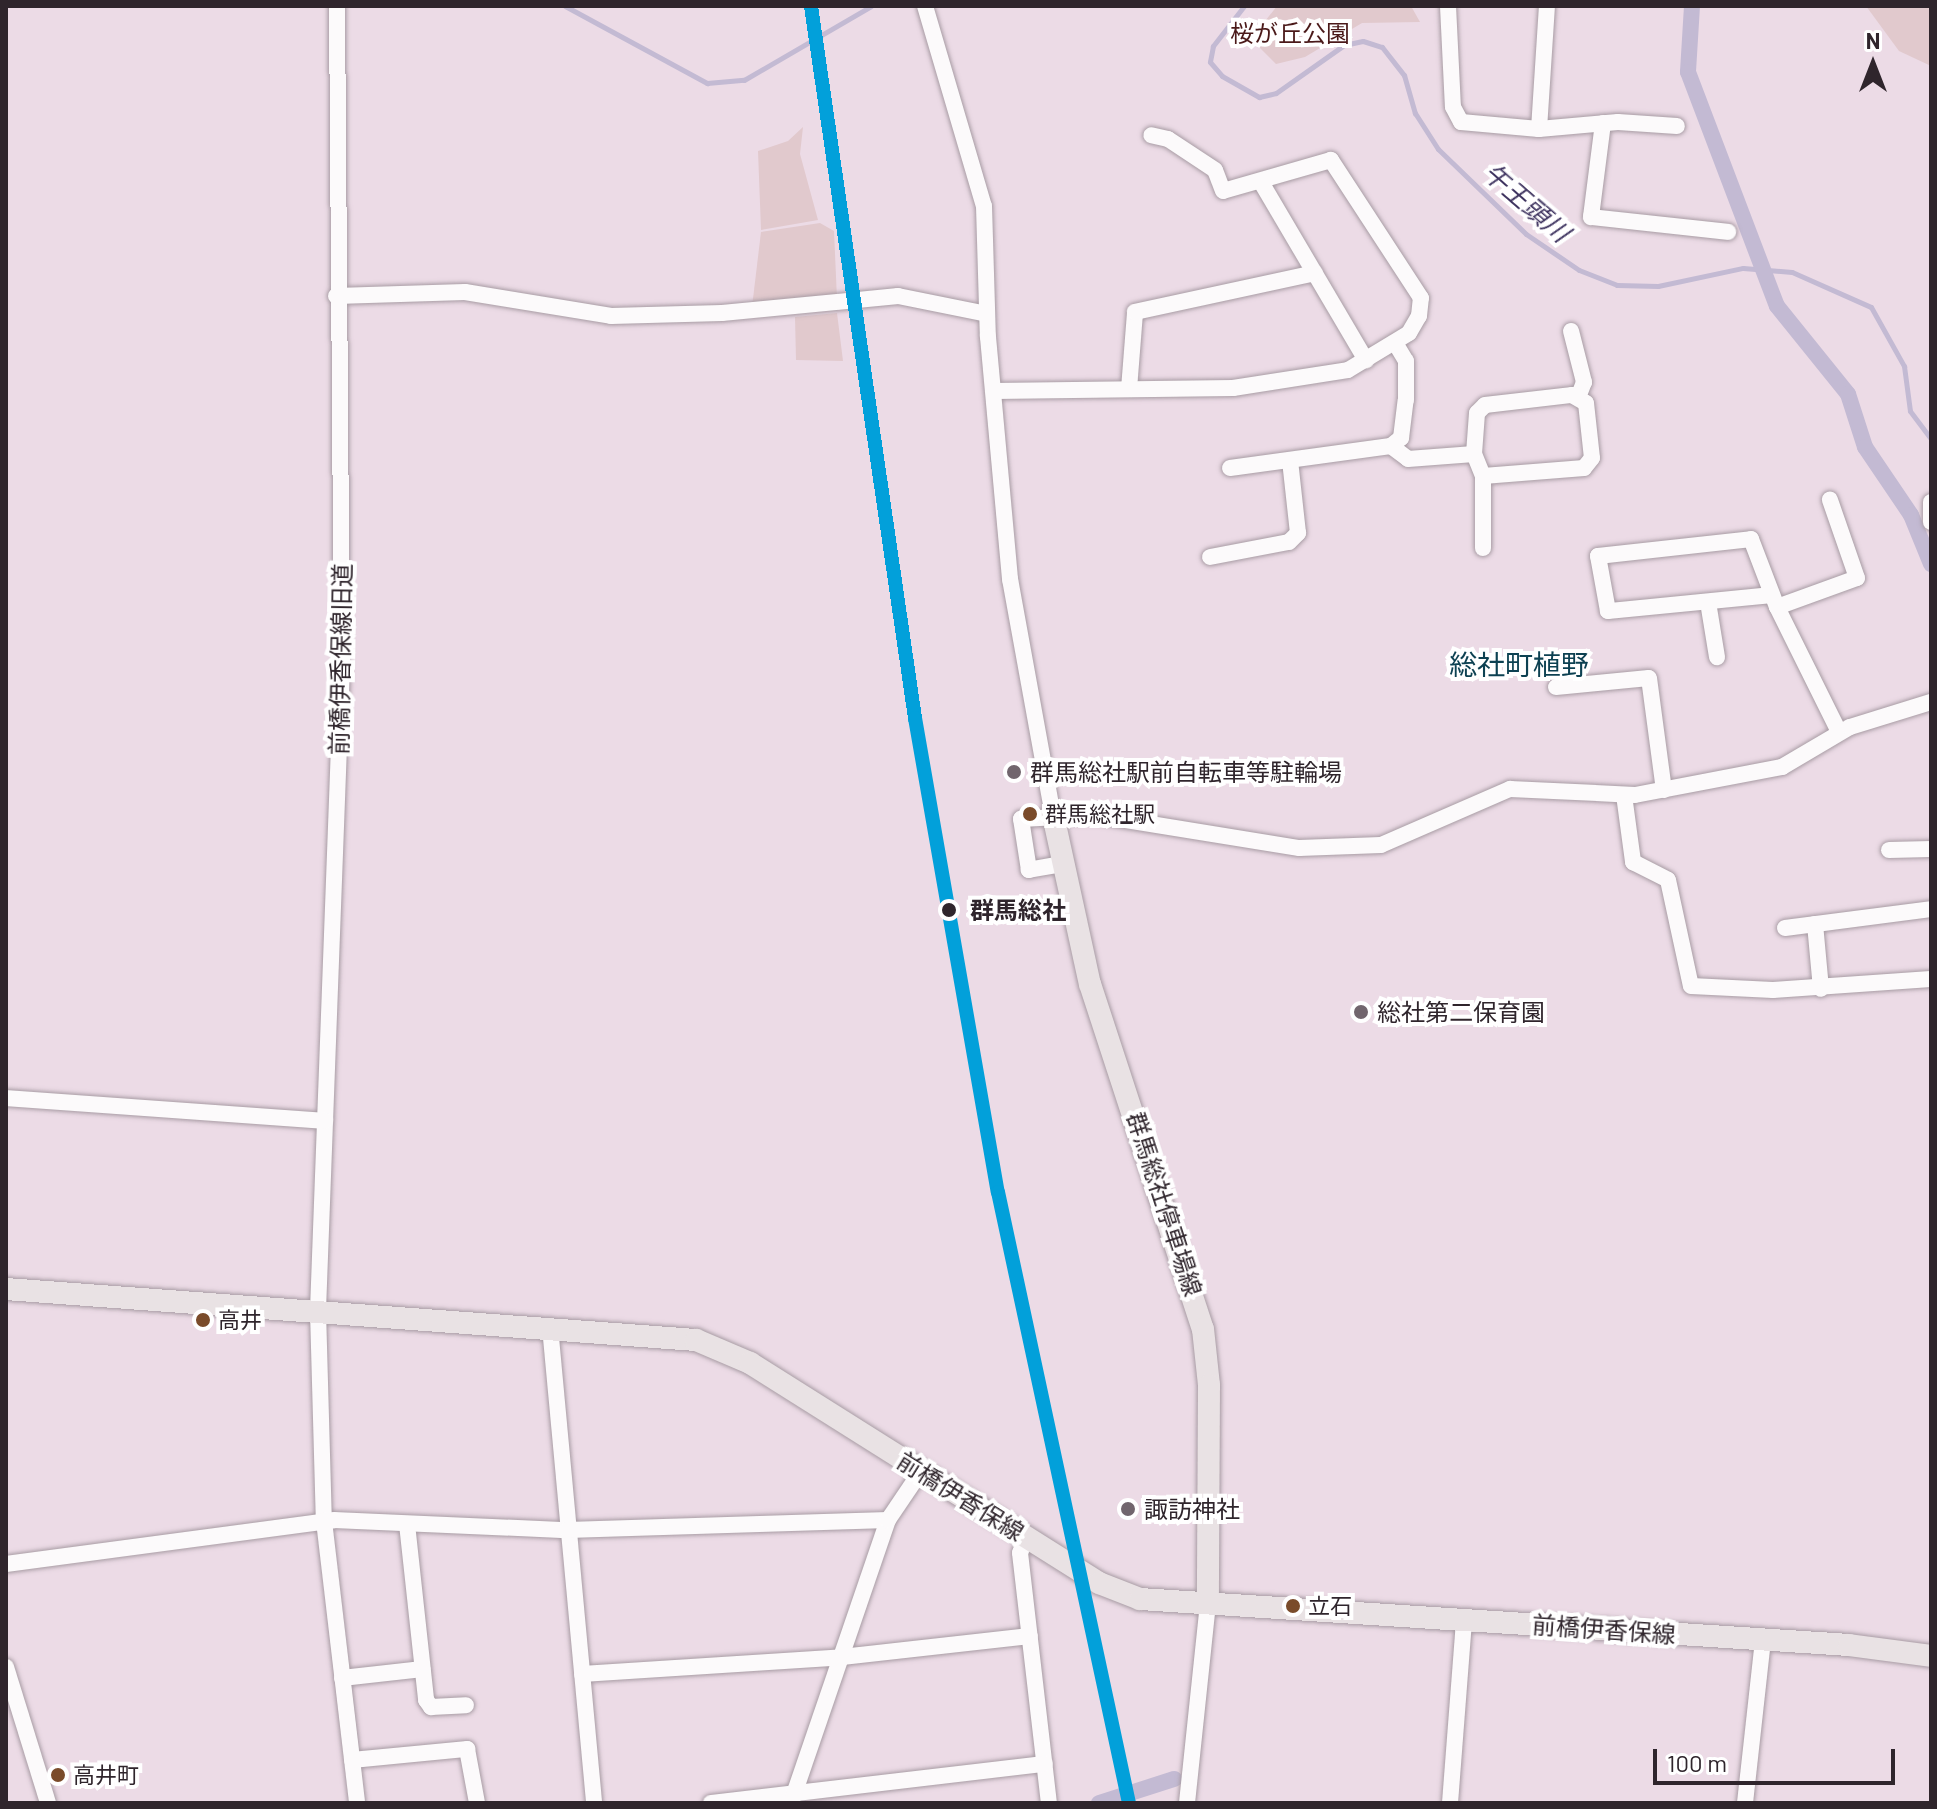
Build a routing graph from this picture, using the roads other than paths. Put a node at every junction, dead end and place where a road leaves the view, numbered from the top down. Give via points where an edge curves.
1 (337, 6) edge
2 (1448, 6) edge
3 (1547, 6) edge
4 (926, 9) edge
5 (1603, 123) junction
6 (1677, 126) dead end
7 (1539, 129) junction
8 (1151, 135) dead end
9 (1261, 182) junction
10 (1728, 232) dead end
11 (1315, 273) junction
12 (336, 296) junction
13 (987, 314) junction
14 (1571, 331) dead end
15 (1395, 343) junction
16 (1366, 360) junction
17 (1129, 389) junction
18 (994, 391) junction
19 (1578, 398) junction
20 (1391, 446) junction
21 (1474, 454) junction
22 (1290, 460) junction
23 (1230, 468) dead end
24 (1483, 476) junction
25 (1830, 500) dead end
26 (1931, 502) edge
27 (1931, 522) edge
28 (1483, 548) dead end
29 (1210, 557) dead end
30 (1774, 601) junction
31 (1708, 602) junction
32 (1717, 657) dead end
33 (1556, 687) dead end
34 (1931, 702) edge
35 (1839, 732) junction
36 (1664, 790) junction
37 (1624, 795) junction
38 (1053, 815) junction
39 (1931, 849) edge
40 (1889, 850) dead end
41 (1062, 864) junction
42 (1931, 909) edge
43 (1815, 924) junction
44 (1785, 928) dead end
45 (1931, 979) edge
46 (1821, 989) junction
47 (6, 1098) edge
48 (325, 1121) junction
49 (6, 1289) edge
50 (318, 1311) junction
51 (550, 1327) junction
52 (921, 1471) junction
53 (888, 1520) junction
54 (324, 1521) junction
55 (407, 1524) junction
56 (567, 1530) junction
57 (1027, 1537) junction
58 (6, 1564) edge
59 (1208, 1603) junction
60 (1464, 1619) junction
61 (1030, 1636) junction
62 (1763, 1639) junction
63 (1931, 1656) edge
64 (842, 1657) junction
65 (6, 1667) edge
66 (422, 1669) junction
67 (582, 1674) junction
68 (342, 1678) junction
69 (466, 1705) dead end
70 (352, 1760) junction
71 (1045, 1764) junction
72 (793, 1798) edge
73 (48, 1803) edge
74 (357, 1803) edge
75 (477, 1803) edge
76 (594, 1803) edge
77 (711, 1803) edge
78 (1049, 1803) edge
79 (1187, 1803) edge
80 (1450, 1803) edge
81 (1745, 1803) edge

1 - 12 street, 前橋伊香保線旧道
2 - 7 street via 1458,118 1466,124
3 - 7 street
4 - 13 street via 984,206
5 - 6 street
5 - 7 street
5 - 10 street via 1591,217
8 - 9 street via 1168,139 1215,170 1223,191
9 - 11 street
9 - 15 street via 1318,160 1339,166 1421,298 1419,316
11 - 16 street
11 - 17 street via 1135,312
12 - 13 street via 468,292 622,316 898,296
12 - 48 street, 前橋伊香保線旧道 via 342,665
13 - 18 street
14 - 19 street via 1584,382
15 - 16 street
15 - 20 street via 1406,361 1406,400 1401,438
16 - 17 street via 1348,370 1233,388
17 - 18 street
18 - 38 street via 1015,618
19 - 21 street via 1485,405 1477,413
19 - 24 street via 1586,403 1592,458 1584,468
20 - 21 street via 1408,459
20 - 22 street
21 - 24 street
22 - 23 street
22 - 29 street via 1298,533 1289,542
24 - 28 street
25 - 30 street via 1857,578
26 - 27 street
30 - 31 street
30 - 31 street via 1751,539 1598,556 1604,610
30 - 35 street
31 - 32 street
33 - 36 street via 1649,678
34 - 35 street
35 - 36 street via 1782,767
36 - 37 street
37 - 38 street via 1510,789 1409,838 1345,847 1299,848 1095,815
37 - 46 street via 1633,862 1668,880 1691,986
38 - 41 main road, 群馬総社停車場線
38 - 41 street via 1021,819 1029,870
39 - 40 street
41 - 59 main road, 群馬総社停車場線 via 1090,984 1203,1329 1210,1422
42 - 43 street
43 - 44 street
43 - 46 street
45 - 46 street
47 - 48 street
48 - 50 street, 前橋伊香保線旧道
49 - 50 main road, 前橋伊香保線
50 - 51 main road, 前橋伊香保線
50 - 54 street, 前橋伊香保線旧道
51 - 52 main road, 前橋伊香保線 via 676,1335 709,1344
51 - 56 street
52 - 53 street
52 - 57 main road, 前橋伊香保線
53 - 56 street
53 - 64 street
54 - 55 street
54 - 58 street
54 - 68 street, 前橋伊香保線旧道
55 - 56 street
55 - 66 street
56 - 67 street
57 - 59 main road, 前橋伊香保線 via 1118,1592
57 - 61 street via 1020,1553
59 - 60 main road, 前橋伊香保線
59 - 79 street
60 - 62 main road, 前橋伊香保線
60 - 80 street
61 - 64 street
61 - 71 street
62 - 63 main road, 前橋伊香保線
62 - 81 street
64 - 67 street
64 - 72 street
65 - 73 street
66 - 68 street
66 - 69 street via 431,1707
67 - 76 street
68 - 70 street, 前橋伊香保線旧道
70 - 74 street, 前橋伊香保線旧道
70 - 75 street via 467,1749
71 - 72 street
71 - 78 street
72 - 77 street

